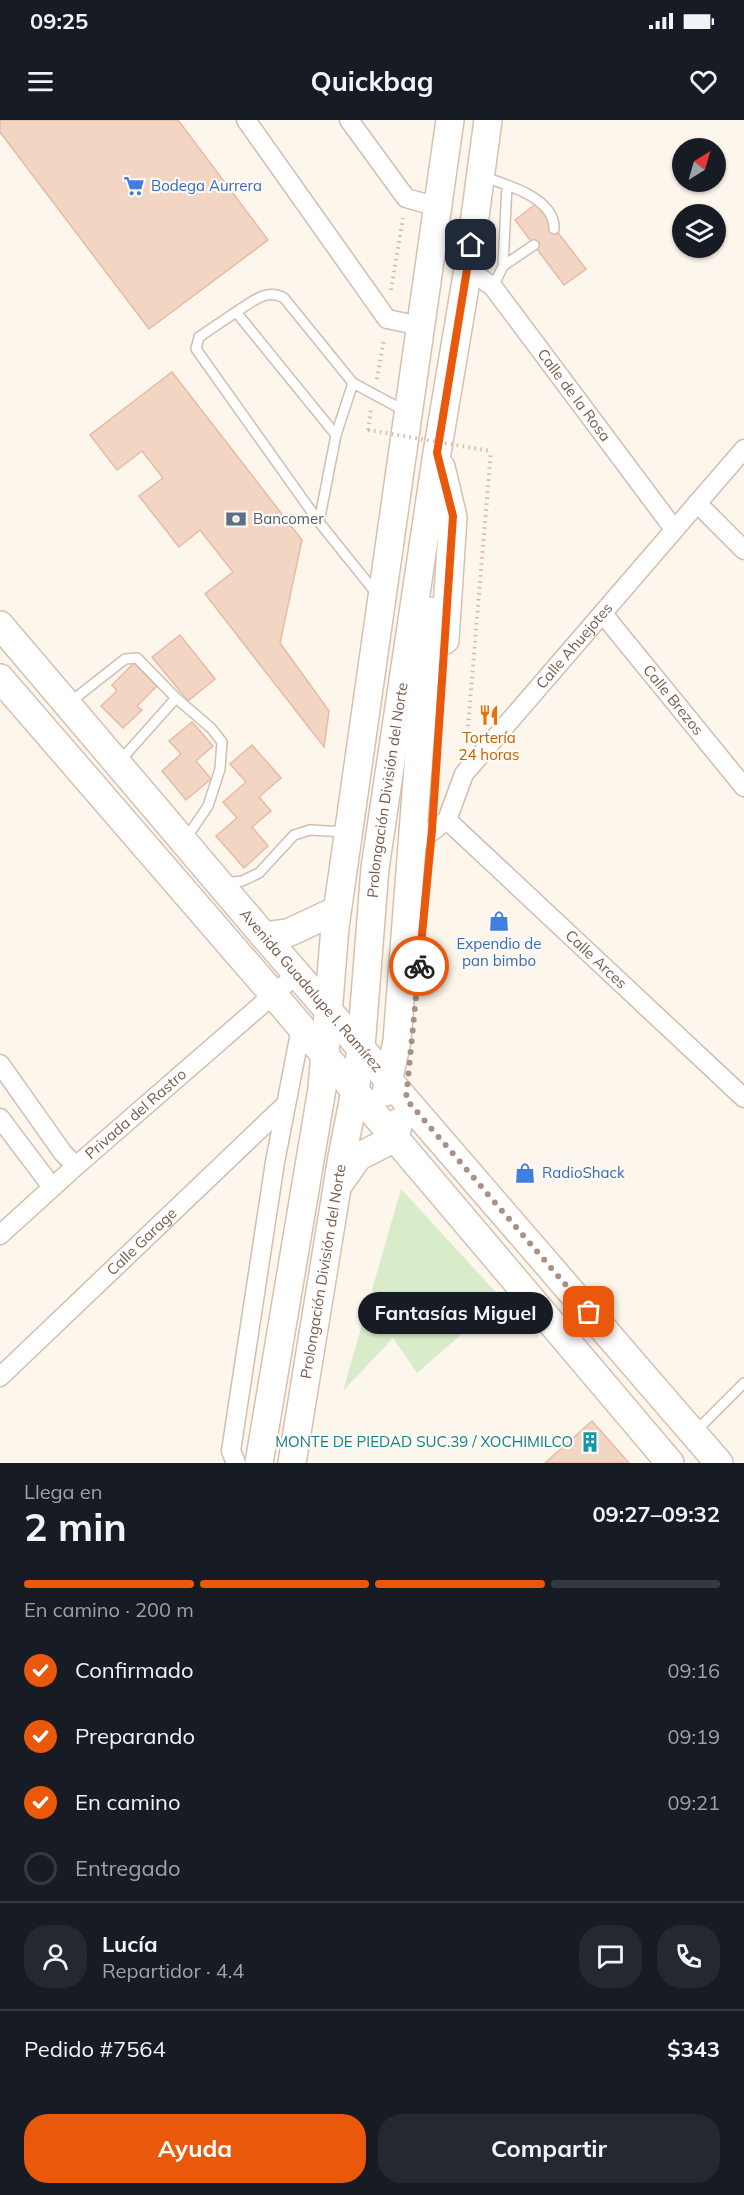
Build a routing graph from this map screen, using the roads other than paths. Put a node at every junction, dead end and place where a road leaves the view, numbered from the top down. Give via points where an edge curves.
1 (246, 120) edge
2 (349, 120) edge
3 (451, 120) edge
4 (488, 120) edge
5 (479, 176) junction
6 (507, 185) junction
7 (438, 207) junction
8 (555, 229) dead end
9 (534, 245) dead end
10 (503, 266) junction
11 (468, 269) junction
12 (493, 287) junction
13 (236, 312) junction
14 (421, 326) junction
15 (353, 383) junction
16 (408, 413) junction
17 (336, 435) junction
18 (744, 449) edge
19 (437, 453) junction
20 (697, 503) junction
21 (428, 512) junction
22 (319, 522) junction
23 (674, 529) junction
24 (744, 550) edge
25 (382, 599) junction
26 (603, 614) junction
27 (0, 625) edge
28 (0, 678) edge
29 (176, 698) junction
30 (67, 704) junction
31 (117, 763) junction
32 (744, 787) edge
33 (349, 832) junction
34 (431, 832) junction
35 (184, 842) junction
36 (219, 883) junction
37 (337, 910) junction
38 (264, 936) junction
39 (297, 974) junction
40 (273, 994) junction
41 (328, 1010) junction
42 (301, 1028) junction
43 (361, 1047) junction
44 (325, 1056) junction
45 (0, 1064) edge
46 (398, 1090) junction
47 (355, 1092) junction
48 (744, 1098) edge
49 (285, 1106) junction
50 (0, 1118) edge
51 (387, 1129) junction
52 (76, 1166) junction
53 (339, 1185) junction
54 (52, 1187) junction
55 (0, 1235) edge
56 (0, 1377) edge
57 (744, 1383) edge
58 (694, 1433) junction
59 (236, 1463) edge
60 (258, 1463) edge
61 (292, 1463) edge
62 (670, 1463) edge
63 (719, 1463) edge

1 - 14 street via 387,319
2 - 7 street via 406,198
3 - 7 main road, Prolongación División del Norte
3 - 21 main road via 456,188 414,495
4 - 5 main road, Prolongación División del Norte
5 - 6 lane
5 - 11 main road, Prolongación División del Norte
6 - 8 lane via 537,200 549,211 555,219
6 - 10 lane
7 - 14 main road, Prolongación División del Norte
9 - 10 lane
10 - 12 lane
11 - 12 street, Calle de la Rosa
11 - 19 main road, Prolongación División del Norte
12 - 23 street, Calle de la Rosa
13 - 15 lane via 268,293 276,293
13 - 17 lane
13 - 22 lane via 199,337 196,349
14 - 16 main road, Prolongación División del Norte
15 - 16 lane
15 - 17 lane
16 - 25 main road, Prolongación División del Norte
17 - 22 lane
18 - 20 street, Calle Ahuejotes
19 - 21 main road, Prolongación División del Norte
19 - 34 main road via 453,516
20 - 23 street, Calle Ahuejotes
20 - 24 street
21 - 34 main road via 435,537
21 - 43 main road, Prolongación División del Norte via 375,868
22 - 25 lane
23 - 26 street, Calle Ahuejotes
25 - 33 main road, Prolongación División del Norte
26 - 32 street, Calle Brezos
26 - 34 street, Calle Ahuejotes via 464,774
27 - 30 main road, Avenida Guadalupe I. Ramírez
28 - 40 main road
29 - 30 lane via 137,658 125,659
29 - 31 lane
29 - 35 lane via 222,742 220,769 208,806
30 - 31 main road, Avenida Guadalupe I. Ramírez
31 - 35 main road, Avenida Guadalupe I. Ramírez
33 - 36 lane via 310,830 294,835 259,873 242,881
33 - 37 main road, Prolongación División del Norte
34 - 46 main road
34 - 48 street, Calle Arces
35 - 36 main road, Avenida Guadalupe I. Ramírez
36 - 38 main road, Avenida Guadalupe I. Ramírez
37 - 38 main road via 288,933
37 - 41 main road, Prolongación División del Norte
38 - 39 main road, Avenida Guadalupe I. Ramírez
39 - 40 street, Privada del Rastro
39 - 41 main road, Avenida Guadalupe I. Ramírez
40 - 42 main road
40 - 52 street, Privada del Rastro
41 - 43 main road, Avenida Guadalupe I. Ramírez
41 - 44 main road, Prolongación División del Norte
42 - 44 main road
42 - 49 street
43 - 46 main road, Avenida Guadalupe I. Ramírez
43 - 47 main road, Prolongación División del Norte
44 - 47 main road
44 - 60 main road, Prolongación División del Norte
45 - 52 street
46 - 51 main road
46 - 58 main road, Avenida Guadalupe I. Ramírez
47 - 51 main road
47 - 53 main road, Prolongación División del Norte
49 - 56 street, Calle Garage
49 - 59 street via 231,1451
50 - 54 street
51 - 53 main road via 358,1157
51 - 62 main road
52 - 54 street, Privada del Rastro
53 - 61 main road, Prolongación División del Norte
54 - 55 street, Privada del Rastro
57 - 58 lane
58 - 63 main road, Avenida Guadalupe I. Ramírez

